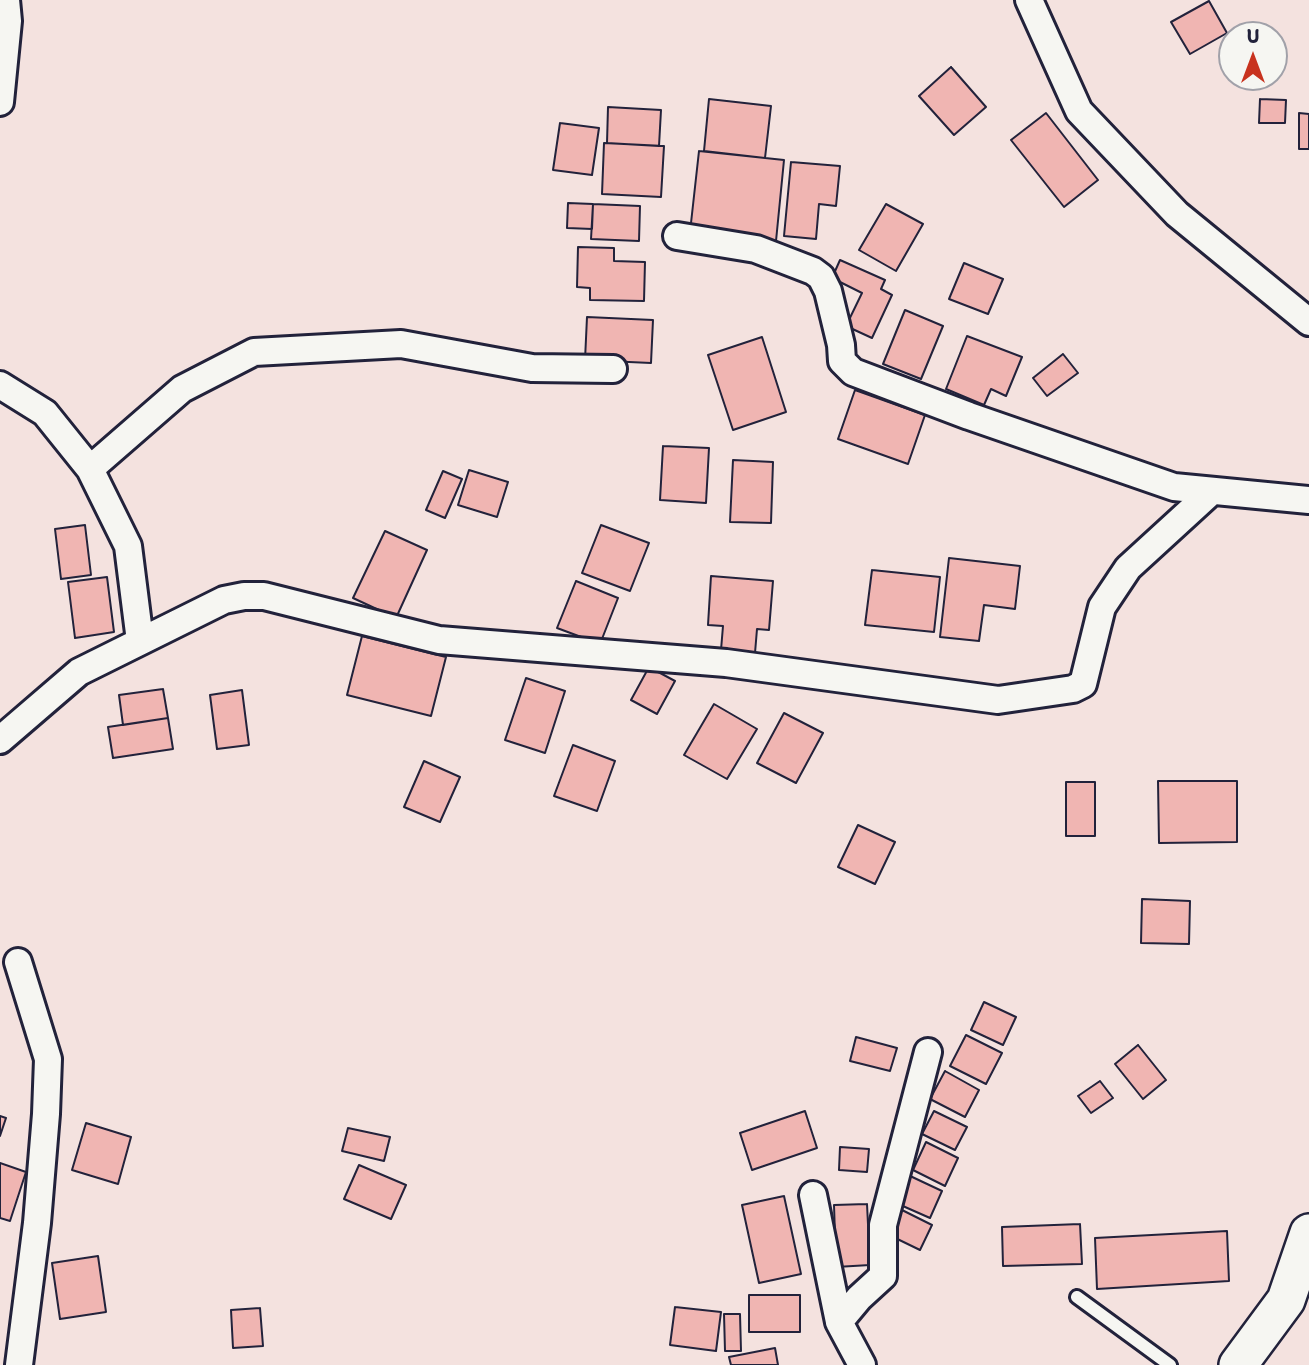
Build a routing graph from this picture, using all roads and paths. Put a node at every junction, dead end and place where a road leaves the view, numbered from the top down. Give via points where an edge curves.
1 (6, 0) edge
2 (1029, 0) edge
3 (0, 102) edge
4 (677, 236) dead end
5 (1309, 321) edge
6 (613, 369) dead end
7 (0, 385) edge
8 (90, 469) junction
9 (1211, 492) junction
10 (1309, 500) edge
11 (140, 641) junction
12 (0, 740) edge
13 (18, 962) dead end
14 (928, 1052) dead end
15 (813, 1195) dead end
16 (1309, 1233) edge
17 (1077, 1297) dead end
18 (839, 1322) junction
19 (19, 1365) edge
20 (862, 1365) edge
21 (1170, 1365) edge
22 (1238, 1365) edge

1 - 3 street
2 - 5 street via 1079,111 1177,214
4 - 9 street via 756,249 821,277 842,361 853,372 1174,488
6 - 8 street via 532,368 401,344 254,352 181,388
7 - 8 street via 45,413
8 - 11 street via 128,546
9 - 10 street
9 - 11 street via 1128,568 1102,607 1083,684 998,700 726,663 439,640 264,596 224,600
11 - 12 street via 79,673
13 - 19 street via 48,1059 37,1223
14 - 18 street via 883,1225 883,1276
15 - 18 street
16 - 22 main road via 1286,1300
17 - 21 lane
18 - 20 street

